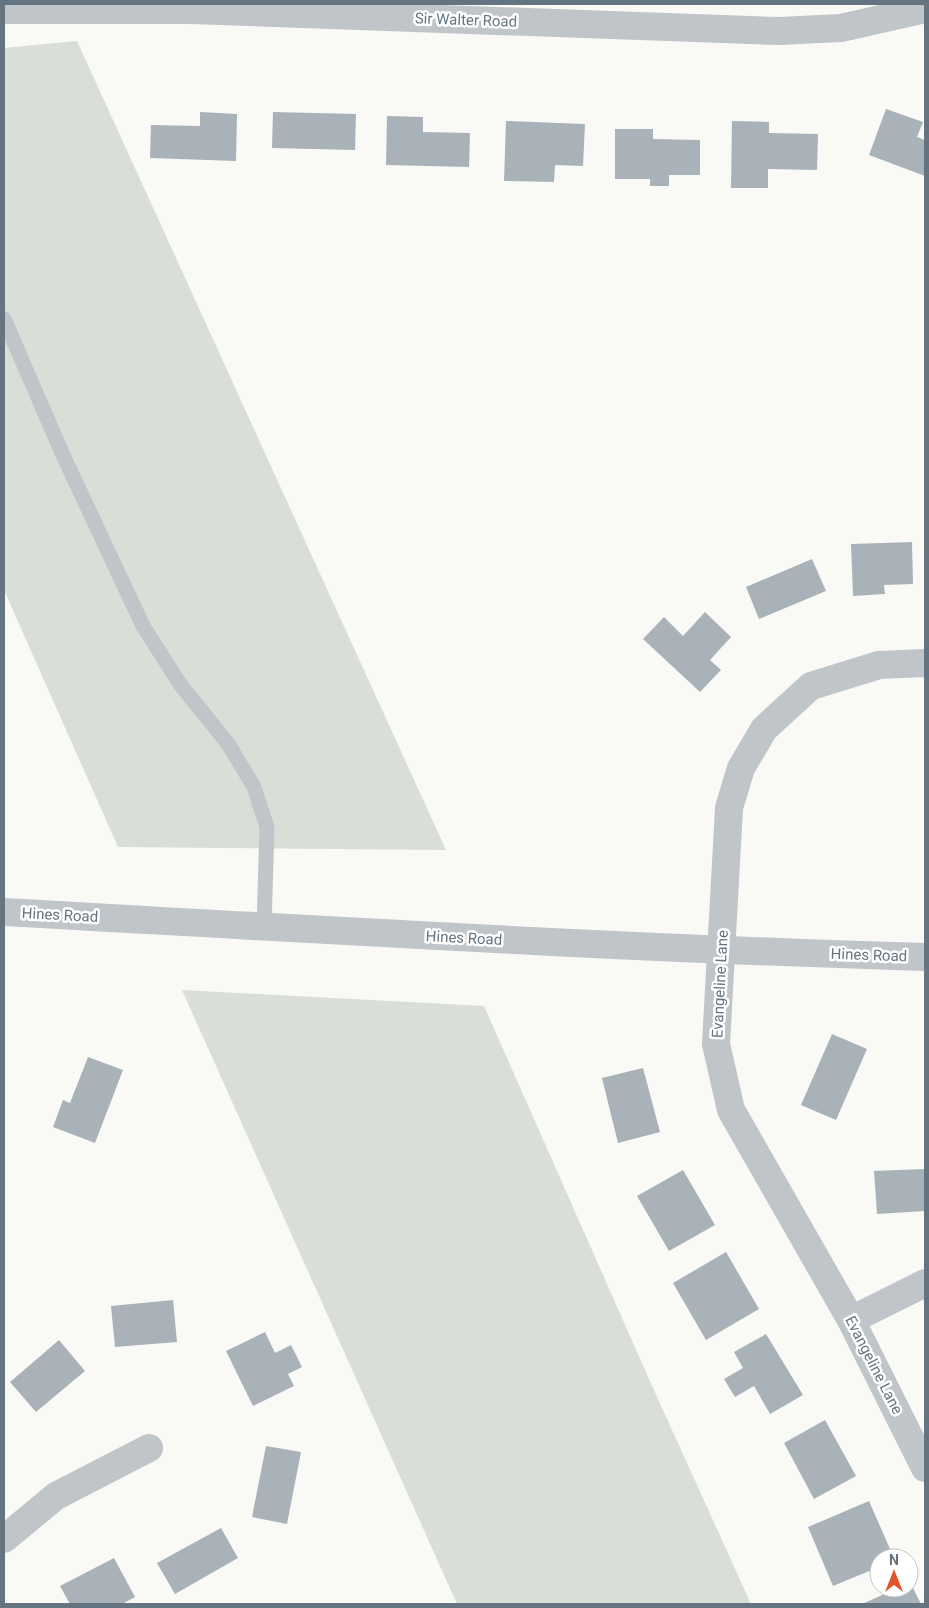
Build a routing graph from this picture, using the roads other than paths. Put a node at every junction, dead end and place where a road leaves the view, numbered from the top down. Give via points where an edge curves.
1 (191, 7) edge
2 (925, 8) edge
3 (4, 10) edge
4 (4, 319) edge
5 (925, 663) edge
6 (4, 912) edge
7 (264, 927) junction
8 (721, 951) junction
9 (925, 957) edge
10 (925, 1283) edge
11 (851, 1320) junction
12 (149, 1448) dead end
13 (925, 1468) edge
14 (4, 1540) edge

1 - 2 street, Sir Walter Road via 779,31 841,28
1 - 3 street, Sir Walter Road
4 - 7 lane via 63,456 143,626 254,787 267,827
5 - 8 street, Evangeline Lane via 879,665 811,686 764,729 741,768 728,808
6 - 7 street, Hines Road
7 - 8 street, Hines Road
8 - 9 street, Hines Road
8 - 11 street, Evangeline Lane via 716,1044 731,1110
10 - 11 street
11 - 13 street, Evangeline Lane
12 - 14 street via 56,1496

